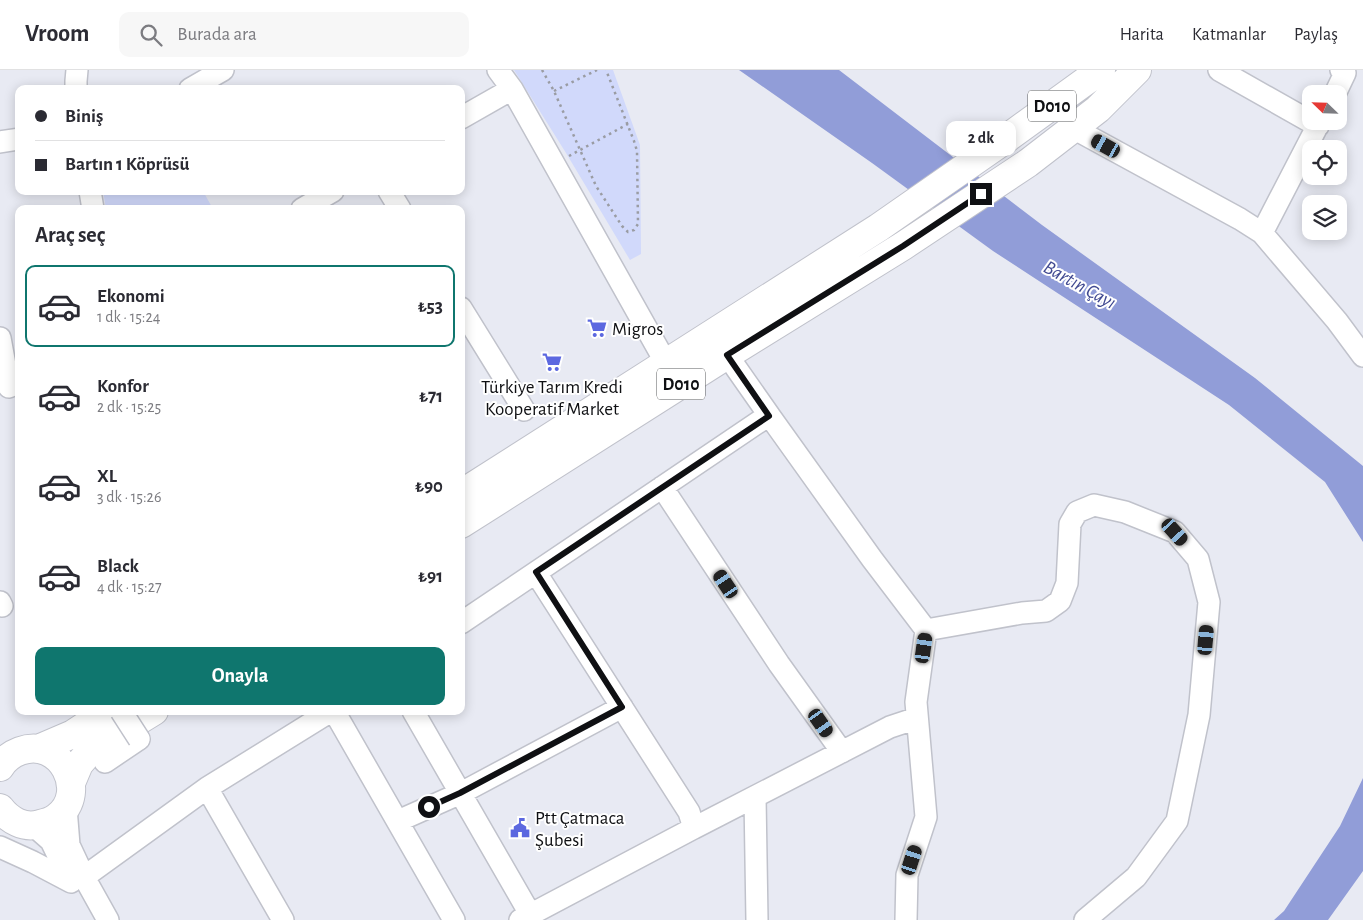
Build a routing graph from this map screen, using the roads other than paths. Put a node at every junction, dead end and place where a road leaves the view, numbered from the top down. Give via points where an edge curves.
1 (77, 70) edge
2 (223, 70) edge
3 (498, 70) edge
4 (1101, 70) edge
5 (1138, 70) edge
6 (1220, 70) edge
7 (1341, 70) edge
8 (76, 85) edge
9 (197, 85) edge
10 (1340, 85) edge
11 (512, 88) junction
12 (1302, 114) edge
13 (465, 116) edge
14 (1073, 128) junction
15 (1315, 130) edge
16 (15, 140) edge
17 (0, 142) edge
18 (326, 195) edge
19 (309, 205) edge
20 (1262, 233) junction
21 (465, 314) edge
22 (0, 338) edge
23 (727, 355) junction
24 (1363, 356) edge
25 (666, 363) junction
26 (9, 386) edge
27 (524, 410) dead end
28 (769, 416) junction
29 (662, 487) junction
30 (465, 491) edge
31 (465, 521) edge
32 (536, 572) junction
33 (465, 620) edge
34 (926, 630) junction
35 (622, 707) junction
36 (102, 715) edge
37 (124, 715) edge
38 (147, 715) edge
39 (325, 715) edge
40 (336, 715) edge
41 (415, 715) edge
42 (917, 718) junction
43 (21, 748) edge
44 (842, 752) junction
45 (105, 762) dead end
46 (0, 767) edge
47 (208, 788) junction
48 (460, 793) junction
49 (68, 795) junction
50 (755, 797) junction
51 (14, 820) edge
52 (398, 821) junction
53 (694, 828) junction
54 (0, 847) edge
55 (77, 879) junction
56 (534, 916) edge
57 (92, 920) edge
58 (108, 920) edge
59 (283, 920) edge
60 (454, 920) edge
61 (757, 920) edge
62 (906, 920) edge
63 (1085, 920) edge

1 - 8 street
2 - 9 street
3 - 11 street
4 - 25 highway, D010 via 878,228
5 - 14 highway, D010
6 - 12 street
7 - 10 street via 1346,73
11 - 13 street
11 - 25 street
14 - 20 street
14 - 23 highway, D010 via 1028,163 903,246
15 - 20 street
16 - 17 street
18 - 19 street
20 - 24 street
21 - 27 street
22 - 26 street
23 - 28 street
23 - 31 highway, D010
25 - 30 highway, D010
28 - 29 street
28 - 34 street
29 - 32 street
29 - 44 street via 779,664
32 - 33 street
32 - 35 street
34 - 42 street via 916,702
34 - 63 street via 1046,610 1060,601 1067,583 1070,524 1077,512 1094,506 1125,512 1175,532 1198,559 1209,602 1198,715 1177,820 1136,878
35 - 48 street
35 - 53 street via 689,812
36 - 43 highway via 73,734
37 - 45 street, bridge via 139,739
38 - 49 highway via 92,749 79,764
39 - 47 street
40 - 52 street
41 - 48 street
42 - 44 street via 890,727
42 - 62 street via 926,817 908,875
43 - 46 highway
43 - 49 highway via 50,752 60,760 68,770
44 - 50 street
47 - 55 street
47 - 59 street
48 - 52 street
48 - 56 street
49 - 51 highway via 57,817 47,822
49 - 55 street via 69,845
50 - 53 street
50 - 61 street
51 - 55 street via 50,841
52 - 60 street
53 - 56 street
54 - 55 street
55 - 57 street
55 - 58 street

